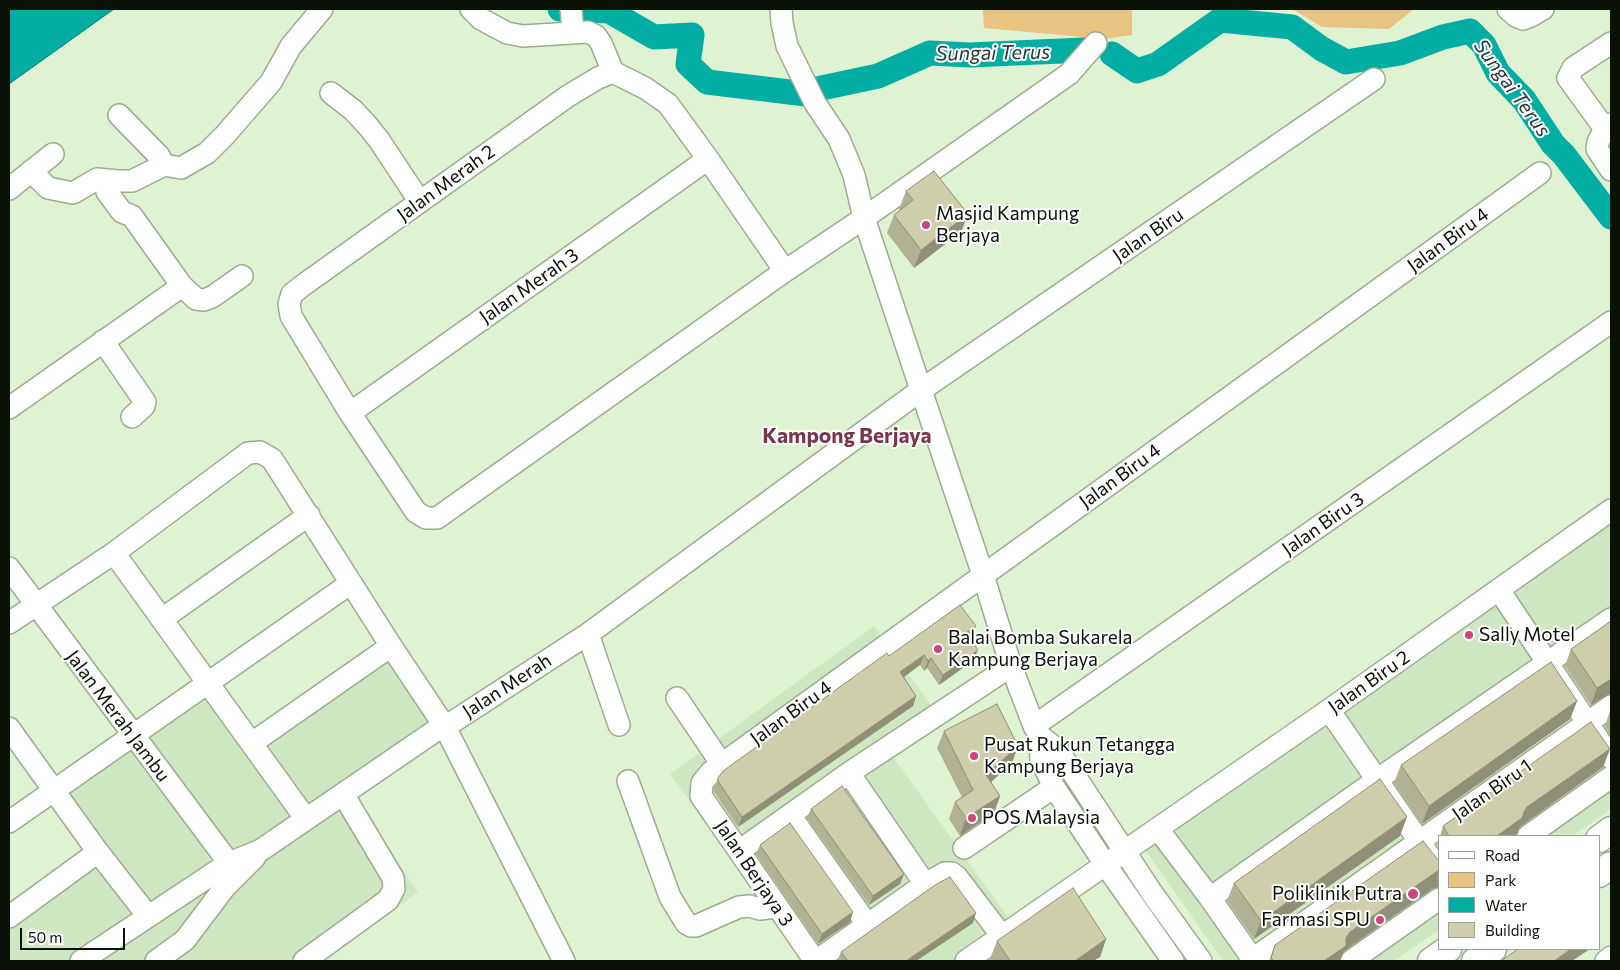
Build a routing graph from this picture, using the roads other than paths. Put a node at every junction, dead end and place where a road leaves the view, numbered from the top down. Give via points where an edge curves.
1 (322, 9) edge
2 (471, 9) edge
3 (782, 9) edge
4 (1508, 9) edge
5 (1542, 9) edge
6 (572, 21) edge
7 (1096, 43) dead end
8 (1611, 44) edge
9 (613, 72) junction
10 (1374, 79) dead end
11 (331, 93) dead end
12 (119, 115) dead end
13 (1608, 126) edge
14 (53, 154) dead end
15 (708, 158) junction
16 (164, 166) junction
17 (1611, 170) edge
18 (31, 171) junction
19 (1540, 173) dead end
20 (118, 181) junction
21 (9, 189) edge
22 (420, 202) junction
23 (864, 218) junction
24 (785, 271) junction
25 (242, 276) dead end
26 (182, 286) junction
27 (1611, 322) edge
28 (103, 341) junction
29 (921, 390) junction
30 (9, 408) edge
31 (350, 413) junction
32 (132, 417) dead end
33 (1611, 510) edge
34 (309, 515) junction
35 (114, 553) junction
36 (9, 568) edge
37 (983, 575) junction
38 (351, 583) junction
39 (1499, 590) junction
40 (36, 605) junction
41 (162, 619) junction
42 (1611, 619) edge
43 (9, 623) edge
44 (588, 634) junction
45 (391, 646) junction
46 (1548, 663) junction
47 (1011, 666) junction
48 (208, 682) junction
49 (677, 698) dead end
50 (1611, 706) edge
51 (1329, 710) junction
52 (1587, 723) junction
53 (619, 725) dead end
54 (445, 727) junction
55 (9, 728) edge
56 (1037, 731) junction
57 (132, 735) junction
58 (252, 743) junction
59 (1611, 758) edge
60 (721, 763) junction
61 (849, 773) junction
62 (1611, 777) edge
63 (628, 780) dead end
64 (1378, 780) junction
65 (702, 783) joint
66 (1054, 787) junction
67 (54, 791) junction
68 (343, 794) junction
69 (790, 814) junction
70 (306, 819) junction
71 (9, 822) edge
72 (1158, 829) junction
73 (1611, 830) edge
74 (1529, 835) edge
75 (1600, 838) edge
76 (1420, 842) junction
77 (964, 848) dead end
78 (261, 850) junction
79 (739, 851) junction
80 (1124, 851) junction
81 (98, 852) junction
82 (229, 863) junction
83 (1105, 864) junction
84 (1611, 865) edge
85 (1438, 869) edge
86 (1600, 873) edge
87 (925, 884) junction
88 (1210, 898) junction
89 (1438, 900) edge
90 (776, 907) junction
91 (148, 916) junction
92 (9, 917) edge
93 (867, 924) junction
94 (1002, 936) junction
95 (1447, 950) edge
96 (1492, 950) edge
97 (1611, 957) edge
98 (310, 960) edge
99 (81, 961) edge
100 (156, 961) edge
101 (564, 961) edge
102 (815, 961) edge
103 (966, 961) edge
104 (1173, 961) edge
105 (1201, 961) edge
106 (1252, 961) edge
107 (1351, 961) edge
108 (1431, 961) edge
109 (1475, 961) edge
110 (1606, 961) edge

1 - 16 street via 291,46 271,82 207,153 182,168
2 - 6 street via 481,19 507,33 523,36
3 - 23 street via 787,46 815,103 839,139 854,175
4 - 5 street via 1523,19
6 - 9 street via 596,36
7 - 23 street via 1069,74
8 - 13 street via 1574,68 1568,78
9 - 15 street via 668,104
9 - 22 street, Jalan Merah 2 via 568,96
10 - 29 street, Jalan Biru
11 - 22 street via 367,125
12 - 16 street
13 - 17 street via 1596,149
14 - 18 street
15 - 24 street
15 - 31 street, Jalan Merah 3
16 - 20 street via 132,181
18 - 20 street via 48,188 73,193 96,179
18 - 21 street
19 - 37 street, Jalan Biru 4
20 - 26 street via 110,184 107,192 110,197 122,212 132,216
22 - 31 street, Jalan Merah 2 via 292,294 289,304 291,316
23 - 24 street
23 - 29 street
24 - 31 street, Jalan Merah 2 via 437,518 426,518 416,512
25 - 26 street via 204,300 196,299
26 - 28 street
27 - 56 street, Jalan Biru 3
28 - 30 street
28 - 32 street via 145,402
29 - 37 street
29 - 44 street, Jalan Merah
33 - 39 street, Jalan Biru 2
34 - 35 street via 272,459 260,452 248,453
34 - 38 street
34 - 41 street
35 - 40 street
35 - 41 street
36 - 40 street, Jalan Merah Jambu
37 - 47 street
37 - 60 street, Jalan Biru 4
38 - 45 street
38 - 48 street
39 - 46 street
39 - 51 street, Jalan Biru 2
40 - 43 street
40 - 57 street, Jalan Merah Jambu
41 - 48 street
42 - 46 street
44 - 53 street
44 - 54 street, Jalan Merah
45 - 54 street
45 - 58 street
46 - 52 street
46 - 64 street
47 - 56 street
47 - 61 street
48 - 57 street
48 - 58 street
49 - 60 street
50 - 52 street, Jalan Biru 1
51 - 64 street
51 - 72 street, Jalan Biru 2
52 - 59 street
52 - 76 street, Jalan Biru 1
54 - 68 street, Jalan Merah
54 - 101 street
55 - 67 street
56 - 66 street via 1041,760
56 - 80 street via 1058,750
57 - 67 street
57 - 82 street, Jalan Merah Jambu
58 - 70 street
60 - 65 street, Jalan Biru 4
61 - 69 street
61 - 87 street
62 - 74 street
63 - 90 street via 670,897 686,923 696,926 738,907
64 - 76 street
64 - 88 street
65 - 79 street, Jalan Berjaya 3 via 701,796
66 - 77 street
66 - 83 street
67 - 71 street
67 - 81 street
68 - 70 street, Jalan Merah
68 - 98 street via 393,878 394,890 388,900
69 - 79 street
69 - 93 street
70 - 78 street, Jalan Merah
72 - 80 street, Jalan Biru 2
72 - 88 street
73 - 75 main road
76 - 85 street
76 - 106 street, Jalan Biru 1
78 - 82 street, Jalan Merah
78 - 100 street via 225,887 185,940
79 - 90 street, Jalan Berjaya 3
80 - 83 street, Jalan Biru 2
80 - 105 street
81 - 91 street
81 - 92 street
82 - 91 street, Jalan Merah
83 - 94 street, Jalan Biru 2
83 - 104 street
84 - 86 main road
87 - 93 street
87 - 94 street via 945,873 958,877
88 - 106 street
89 - 107 street
90 - 102 street, Jalan Berjaya 3
91 - 99 street, Jalan Merah
93 - 102 street
94 - 103 street, Jalan Biru 2
95 - 108 main road
96 - 109 main road
97 - 110 street

